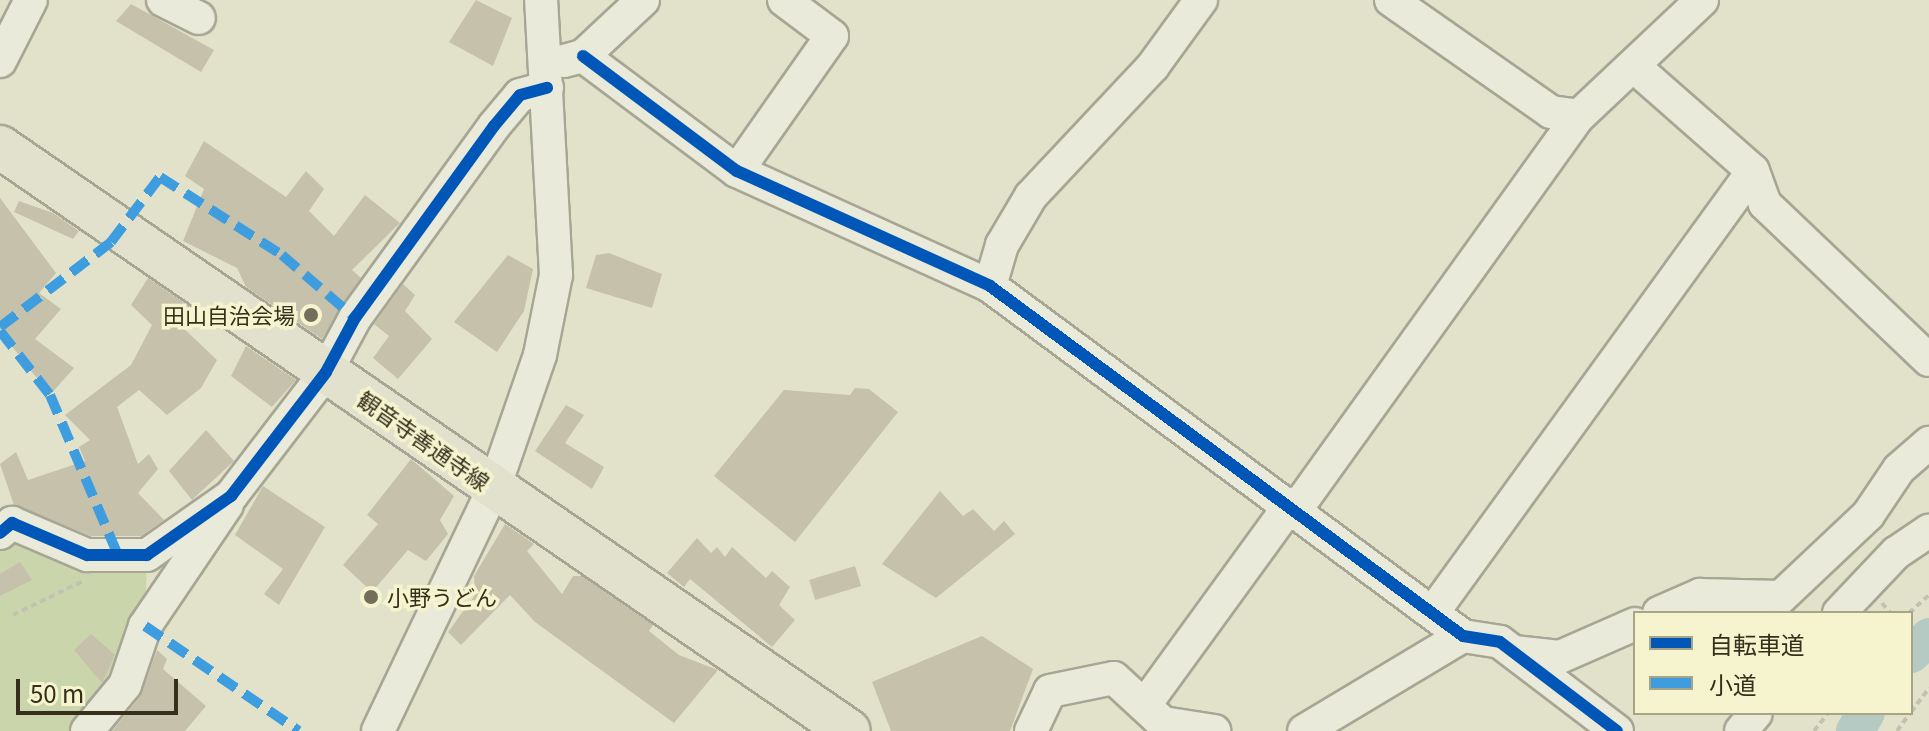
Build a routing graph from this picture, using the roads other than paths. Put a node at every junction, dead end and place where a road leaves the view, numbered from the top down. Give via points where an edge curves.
1 (31, 0) edge
2 (163, 0) edge
3 (541, 0) edge
4 (643, 0) edge
5 (784, 0) edge
6 (1201, 0) edge
7 (1391, 0) edge
8 (1702, 0) edge
9 (199, 18) dead end
10 (583, 56) junction
11 (0, 61) edge
12 (1637, 69) junction
13 (546, 77) junction
14 (1579, 116) junction
15 (0, 147) edge
16 (737, 171) junction
17 (1753, 171) junction
18 (990, 286) junction
19 (1929, 360) edge
20 (326, 372) junction
21 (1929, 443) edge
22 (494, 488) junction
23 (231, 496) junction
24 (1294, 506) junction
25 (1929, 531) edge
26 (0, 533) edge
27 (1434, 611) junction
28 (1664, 611) edge
29 (1841, 611) edge
30 (1633, 625) edge
31 (1463, 636) junction
32 (1513, 652) junction
33 (1147, 702) junction
34 (1754, 715) edge
35 (87, 731) edge
36 (378, 731) edge
37 (849, 731) edge
38 (1032, 731) edge
39 (1214, 731) edge
40 (1304, 731) edge
41 (1617, 731) edge
42 (1741, 731) edge

1 - 11 street
2 - 9 street
3 - 13 street
4 - 10 street
5 - 16 street via 832,36
6 - 18 street via 1153,66 1031,196 1002,245
7 - 14 street via 1551,112
8 - 12 street
10 - 13 street
10 - 16 street
12 - 14 street
12 - 17 street
13 - 20 street via 520,95 494,126 353,321
13 - 22 street via 556,275 540,355
14 - 24 street
15 - 20 main road, 観音寺善通寺線
16 - 18 street
17 - 19 street via 1765,204
17 - 27 street
18 - 24 street
20 - 22 main road, 観音寺善通寺線
20 - 23 street
21 - 28 street via 1899,469 1868,515 1781,597 1700,595
22 - 36 street
22 - 37 main road, 観音寺善通寺線
23 - 26 street via 147,555 87,555 12,523
23 - 35 street via 145,626 125,685
24 - 27 street
24 - 33 street
25 - 29 street via 1896,553
27 - 31 street
30 - 32 street via 1560,657
31 - 32 street via 1500,642
31 - 40 street
32 - 41 street
33 - 38 street via 1114,678 1050,691
33 - 39 street via 1163,723
34 - 42 street

